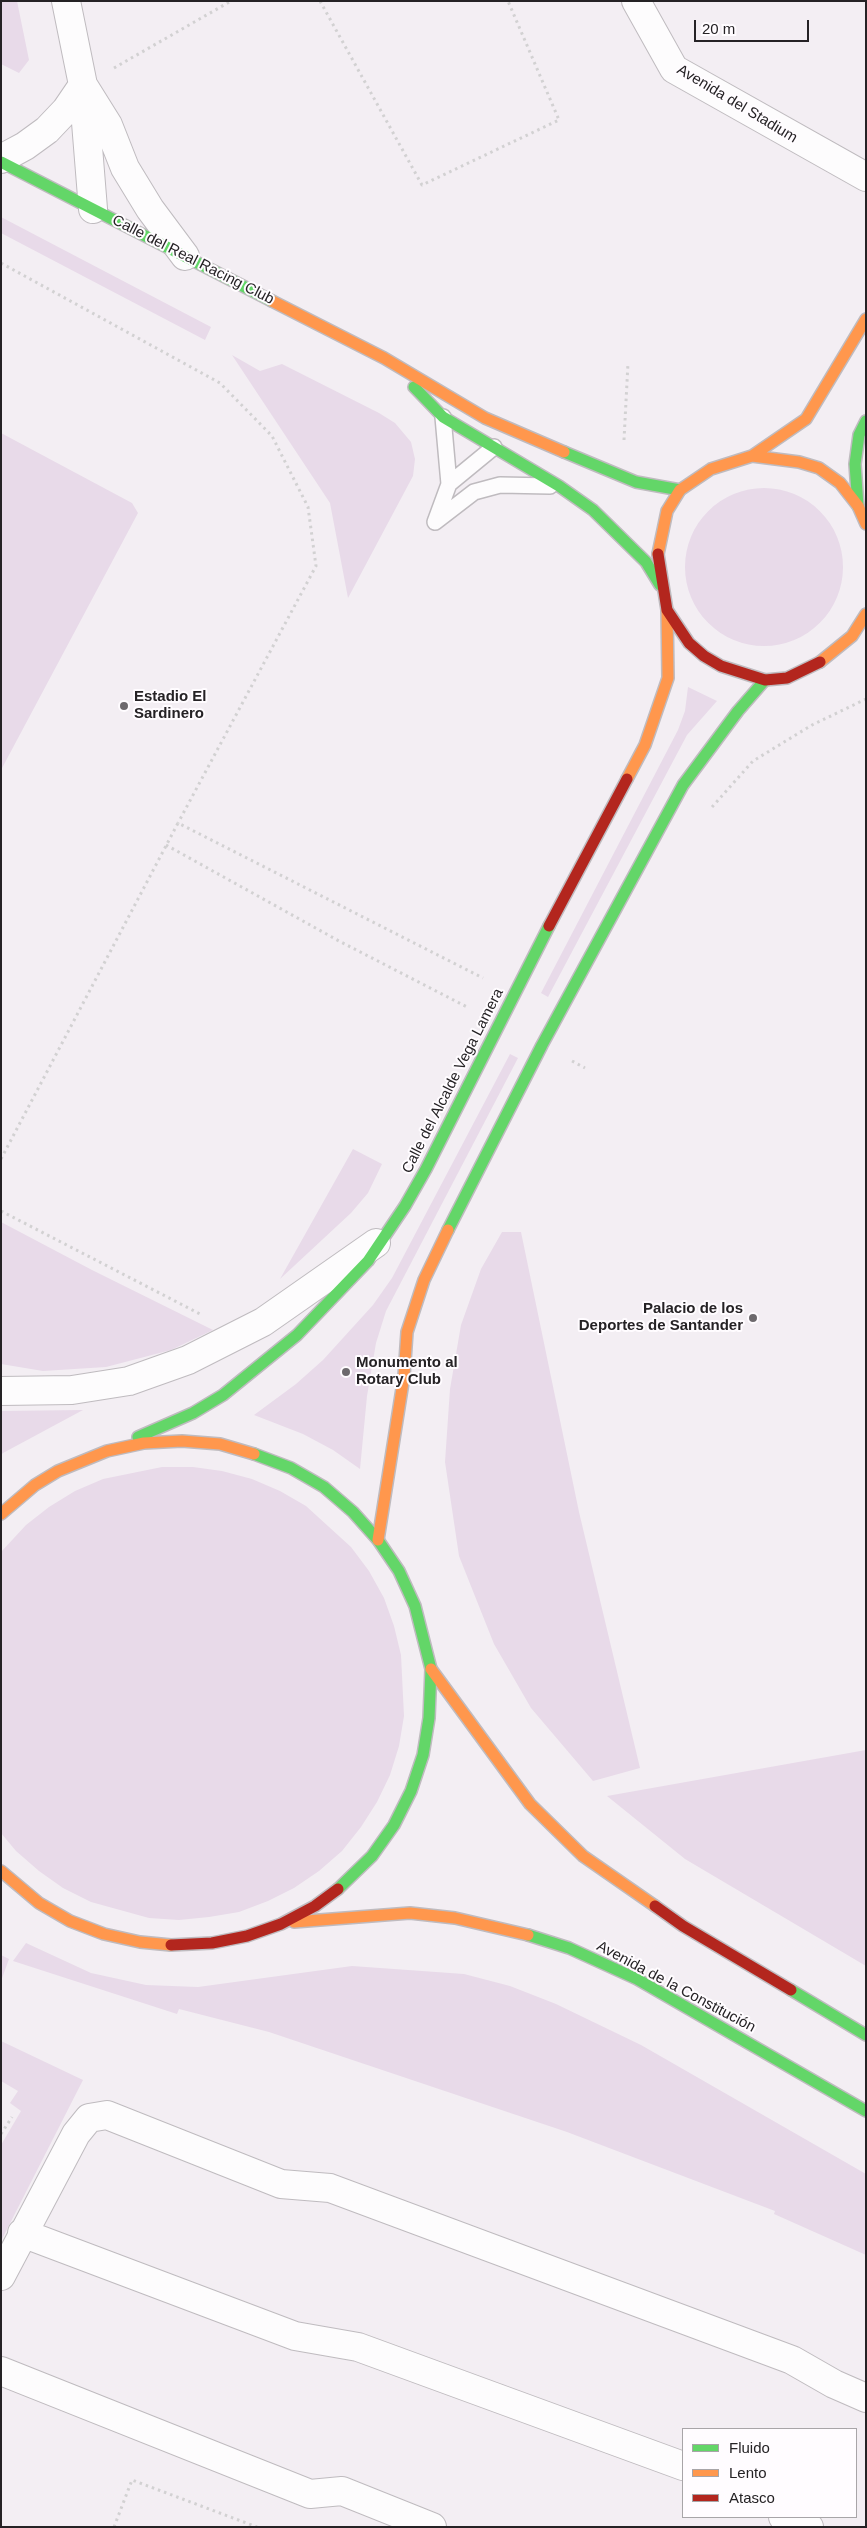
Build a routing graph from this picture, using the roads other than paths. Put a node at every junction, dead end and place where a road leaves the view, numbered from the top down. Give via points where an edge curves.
1 (66, 1) edge
2 (636, 1) edge
3 (83, 85) junction
4 (1, 160) edge
5 (866, 177) edge
6 (93, 209) junction
7 (185, 256) junction
8 (866, 319) edge
9 (384, 358) junction
10 (443, 417) junction
11 (866, 421) edge
12 (519, 433) junction
13 (494, 447) junction
14 (752, 456) junction
15 (449, 484) junction
16 (558, 486) junction
17 (680, 490) junction
18 (858, 506) junction
19 (866, 524) edge
20 (660, 584) junction
21 (667, 610) junction
22 (866, 614) edge
23 (766, 680) junction
24 (383, 1238) junction
25 (1, 1391) edge
26 (107, 1451) junction
27 (1, 1514) edge
28 (378, 1540) junction
29 (431, 1669) junction
30 (1, 1871) edge
31 (281, 1924) junction
32 (866, 2035) edge
33 (866, 2111) edge
34 (22, 2233) junction
35 (1, 2276) edge
36 (1, 2371) edge
37 (866, 2398) edge
38 (682, 2466) edge
39 (786, 2518) edge
40 (432, 2527) edge
41 (809, 2527) edge

1 - 3 street
2 - 5 street, Avenida del Stadium via 674,69
3 - 4 street via 47,130
3 - 6 street
3 - 7 street via 108,125 125,168
4 - 6 main road, Calle del Real Racing Club
6 - 7 main road, Calle del Real Racing Club
7 - 9 main road, Calle del Real Racing Club
8 - 14 main road via 806,419
9 - 10 main road, Calle del Real Racing Club
9 - 12 main road, Calle del Real Racing Club via 485,418
10 - 13 main road
10 - 15 lane
11 - 18 main road via 859,435 855,464
12 - 13 street
12 - 17 main road, Calle del Real Racing Club via 636,482
13 - 15 lane
13 - 16 main road
14 - 17 main road via 711,469
14 - 18 main road via 819,468 840,483
15 - 16 lane via 435,522 474,492 500,485
16 - 20 main road via 593,510 620,535 646,562
17 - 20 main road via 667,512 660,535 657,559
18 - 19 main road
20 - 21 main road
21 - 23 main road via 689,644 704,656 721,666
21 - 24 main road, Calle del Alcalde Vega Lamera via 668,678 645,745 426,1169
22 - 23 main road via 852,636 819,663 787,678
23 - 28 main road via 738,711 683,784 542,1045 424,1280 407,1332 404,1376
24 - 25 street via 263,1322 188,1360 129,1381 72,1390
24 - 26 main road, Calle del Alcalde Vega Lamera via 368,1261 297,1335 223,1395 193,1413
26 - 27 main road via 58,1471 35,1485
26 - 28 main road via 144,1443 182,1441 220,1444 256,1454 291,1468 324,1487
28 - 29 main road via 399,1571 415,1606
29 - 31 main road via 430,1718 423,1755 411,1791 394,1825 372,1856 345,1883 315,1906
29 - 32 main road via 530,1804 583,1856 683,1926
30 - 31 main road via 39,1903 70,1921 104,1934 140,1942 212,1943 247,1936
31 - 33 main road, Avenida de la Constitución via 410,1913 455,1918 537,1937 637,1979
34 - 35 street
34 - 37 street via 76,2134 88,2118 107,2115 281,2184 330,2188 792,2360
34 - 38 street via 295,2336 358,2347
36 - 40 street via 310,2494 342,2492
39 - 41 street

